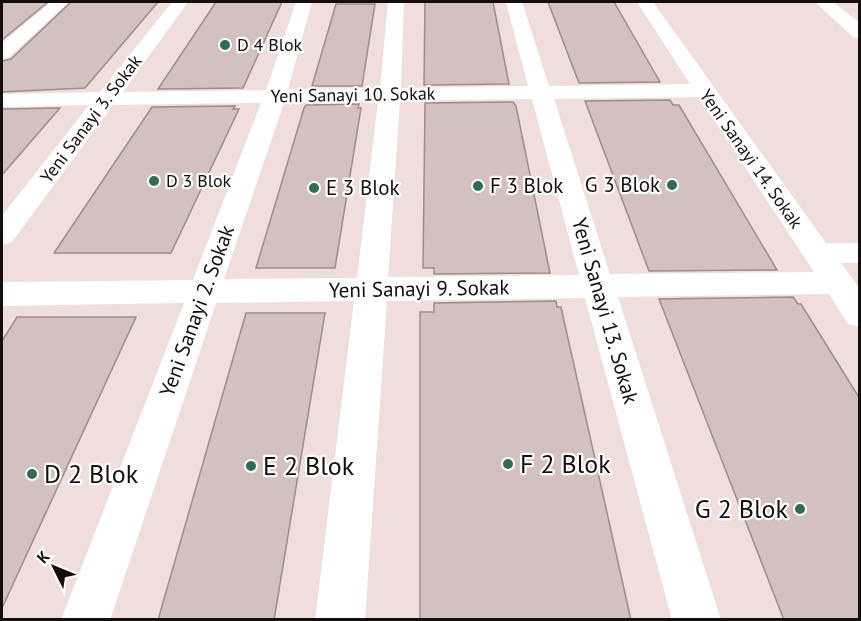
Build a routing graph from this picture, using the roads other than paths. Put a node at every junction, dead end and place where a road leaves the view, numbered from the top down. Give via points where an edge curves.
1 (61, 2) edge
2 (180, 2) edge
3 (304, 2) edge
4 (396, 2) edge
5 (514, 2) edge
6 (645, 2) edge
7 (823, 2) edge
8 (860, 33) edge
9 (2, 53) edge
10 (704, 90) junction
11 (541, 92) junction
12 (390, 95) junction
13 (275, 96) junction
14 (106, 99) junction
15 (2, 100) edge
16 (2, 235) edge
17 (817, 253) junction
18 (860, 253) edge
19 (837, 283) junction
20 (598, 286) junction
21 (372, 290) junction
22 (204, 292) junction
23 (2, 294) edge
24 (860, 315) edge
25 (85, 620) edge
26 (340, 620) edge
27 (697, 620) edge

1 - 9 street
2 - 14 street, Yeni Sanayi 3. Sokak
3 - 13 street, Yeni Sanayi 2. Sokak
4 - 12 street
5 - 11 street, Yeni Sanayi 13. Sokak
6 - 10 street, Yeni Sanayi 14. Sokak
7 - 8 street
10 - 11 street, Yeni Sanayi 10. Sokak
10 - 17 street, Yeni Sanayi 14. Sokak
11 - 12 street, Yeni Sanayi 10. Sokak
11 - 20 street, Yeni Sanayi 13. Sokak
12 - 13 street, Yeni Sanayi 10. Sokak
12 - 21 street
13 - 14 street, Yeni Sanayi 10. Sokak
13 - 22 street, Yeni Sanayi 2. Sokak
14 - 15 street, Yeni Sanayi 10. Sokak
14 - 16 street, Yeni Sanayi 3. Sokak
17 - 18 street
17 - 19 street, Yeni Sanayi 14. Sokak
19 - 20 street, Yeni Sanayi 9. Sokak
19 - 24 street, Yeni Sanayi 14. Sokak
20 - 21 street, Yeni Sanayi 9. Sokak
20 - 27 street, Yeni Sanayi 13. Sokak
21 - 22 street, Yeni Sanayi 9. Sokak
21 - 26 street
22 - 23 street, Yeni Sanayi 9. Sokak
22 - 25 street, Yeni Sanayi 2. Sokak

